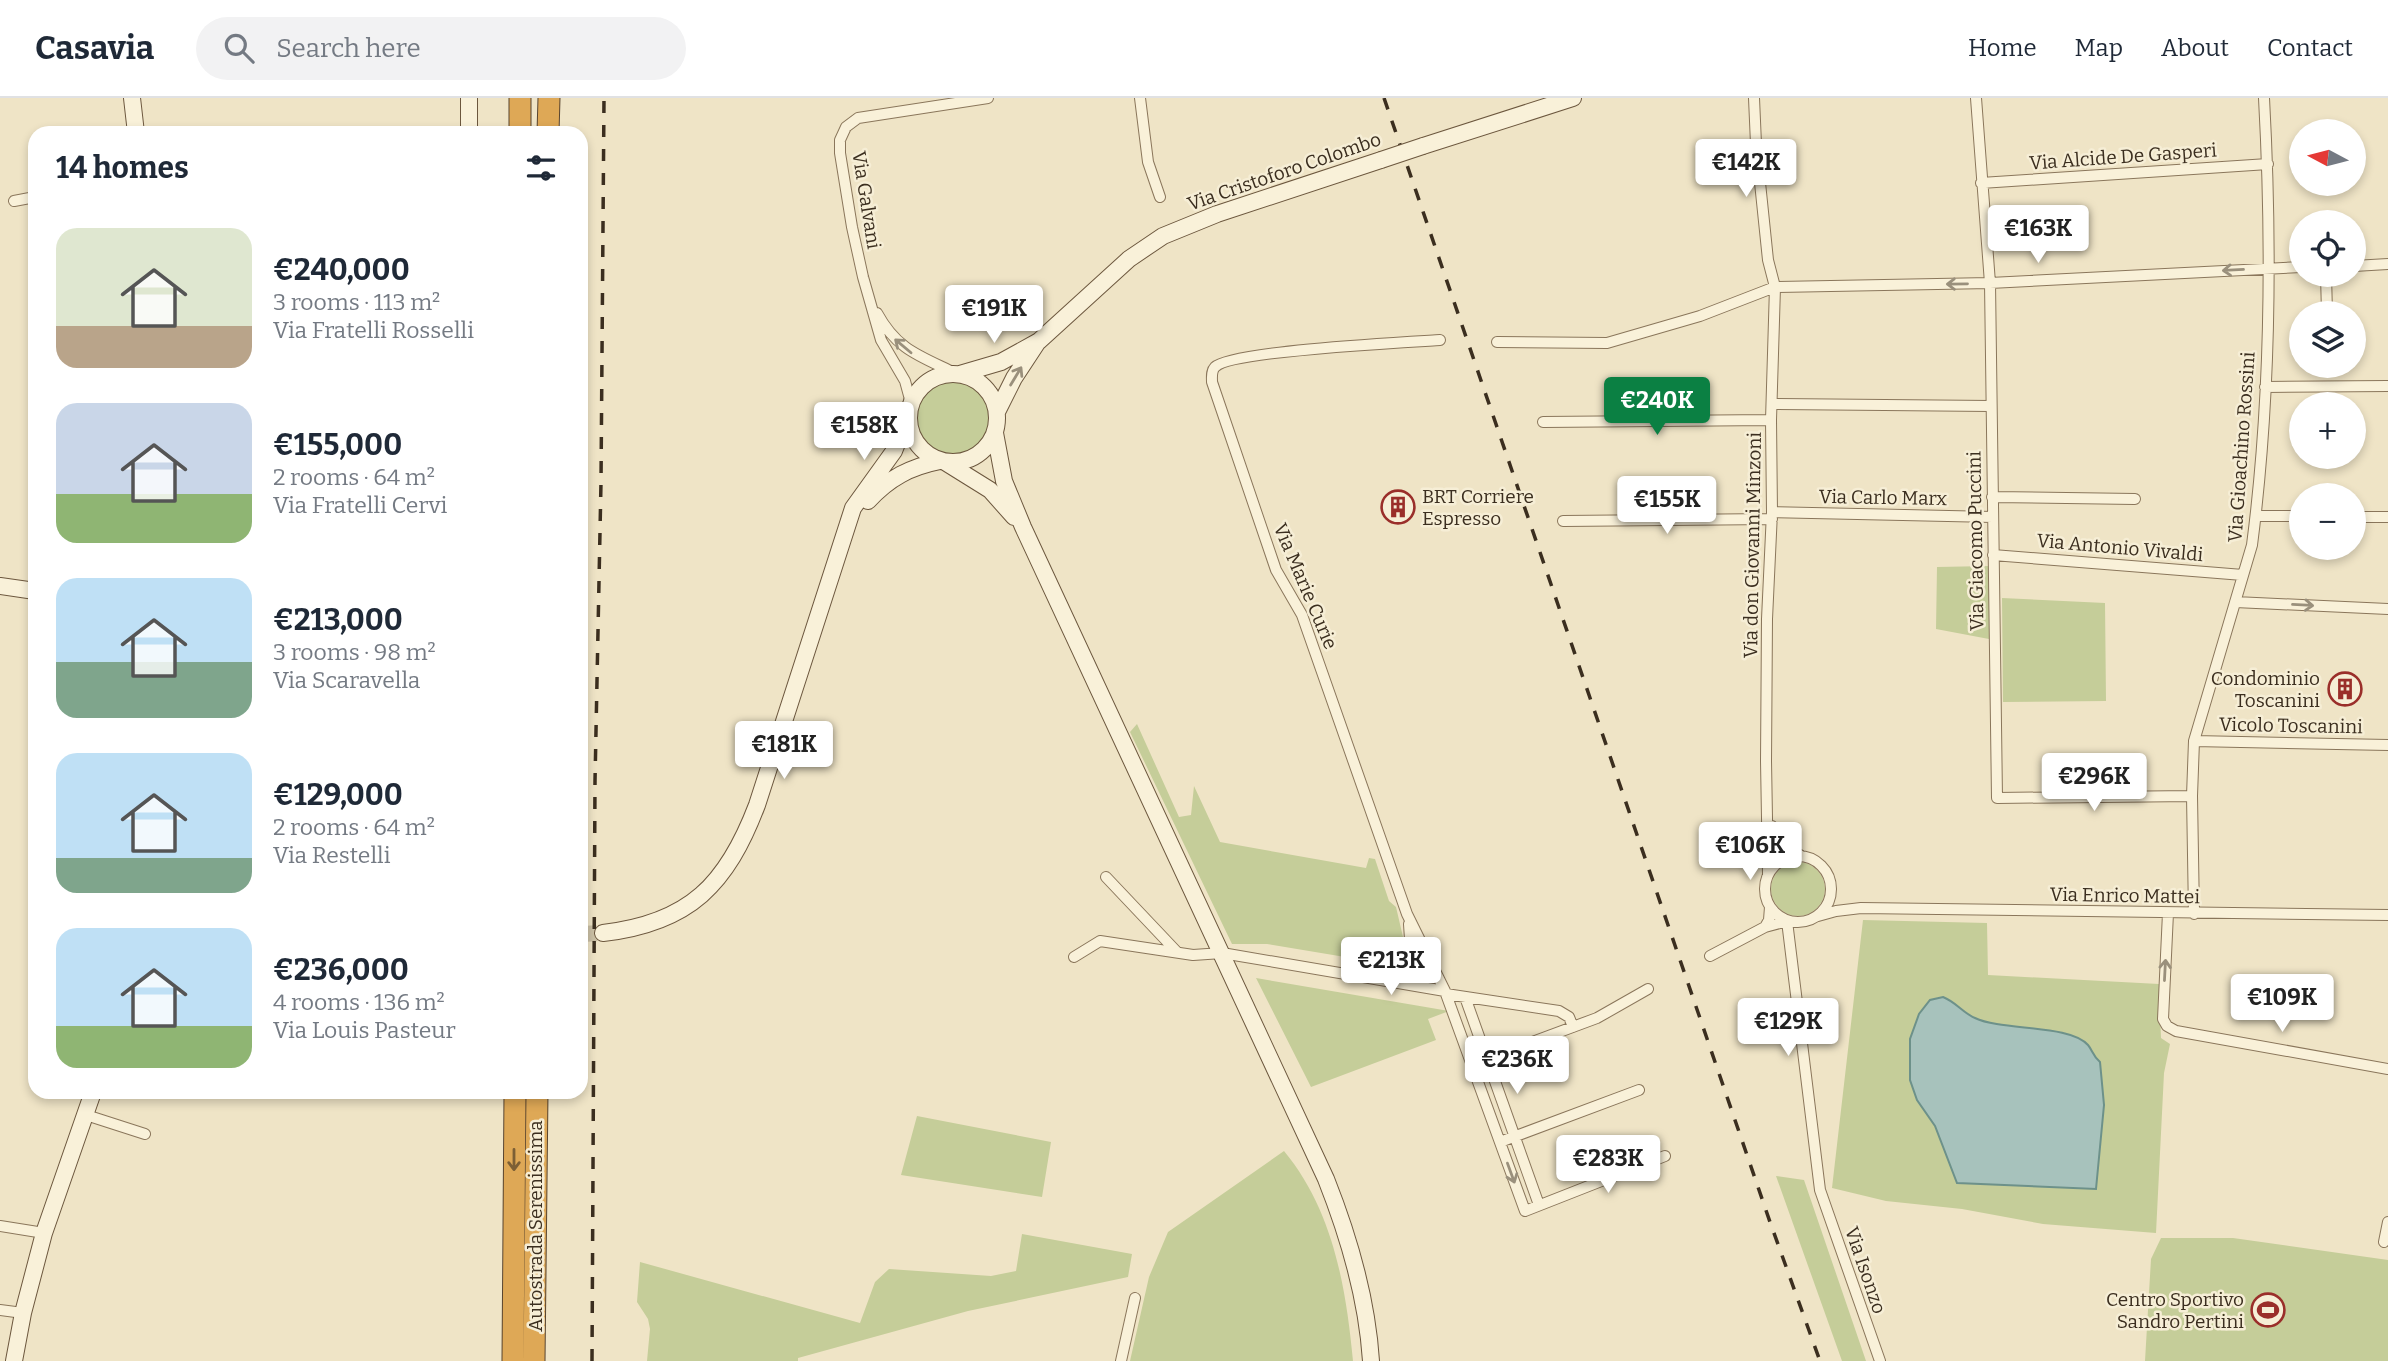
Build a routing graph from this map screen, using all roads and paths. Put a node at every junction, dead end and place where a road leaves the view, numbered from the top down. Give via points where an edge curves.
1 (132, 98) edge
2 (469, 98) edge
3 (520, 98) edge
4 (549, 98) edge
5 (988, 98) edge
6 (1140, 98) edge
7 (1573, 98) edge
8 (1976, 98) edge
9 (2264, 98) edge
10 (1751, 100) edge
11 (135, 126) edge
12 (469, 126) edge
13 (520, 126) edge
14 (548, 126) edge
15 (2268, 164) junction
16 (1981, 183) junction
17 (1160, 197) dead end
18 (28, 198) edge
19 (13, 201) dead end
20 (2388, 264) edge
21 (2366, 265) edge
22 (2289, 268) edge
23 (2269, 269) junction
24 (1990, 283) junction
25 (1774, 287) junction
26 (870, 299) junction
27 (1440, 340) dead end
28 (1039, 341) junction
29 (1497, 342) dead end
30 (957, 373) junction
31 (2388, 386) edge
32 (2265, 387) junction
33 (1772, 404) junction
34 (1991, 407) junction
35 (910, 408) junction
36 (997, 412) junction
37 (1771, 421) junction
38 (1543, 422) dead end
39 (995, 433) junction
40 (943, 461) junction
41 (1992, 497) junction
42 (2134, 499) dead end
43 (1772, 516) junction
44 (2256, 516) junction
45 (2289, 516) edge
46 (1993, 517) junction
47 (2366, 517) edge
48 (2388, 517) edge
49 (849, 520) junction
50 (1563, 521) dead end
51 (1023, 527) junction
52 (1993, 555) junction
53 (2243, 575) junction
54 (0, 586) edge
55 (28, 590) edge
56 (2235, 602) junction
57 (2388, 609) edge
58 (2194, 741) junction
59 (2388, 745) edge
60 (2192, 796) junction
61 (1768, 802) junction
62 (1804, 856) junction
63 (1768, 874) junction
64 (1106, 877) dead end
65 (1832, 884) junction
66 (1770, 906) junction
67 (1861, 908) junction
68 (2168, 913) junction
69 (1407, 914) junction
70 (2194, 914) junction
71 (2388, 915) edge
72 (1818, 916) junction
73 (1787, 921) junction
74 (1765, 927) junction
75 (603, 933) tunnel mouth
76 (1177, 952) junction
77 (1222, 953) junction
78 (1411, 954) junction
79 (1710, 956) dead end
80 (1074, 957) dead end
81 (1376, 979) junction
82 (1423, 987) junction
83 (1648, 989) dead end
84 (1445, 992) junction
85 (1465, 997) junction
86 (1573, 1027) junction
87 (1486, 1056) junction
88 (1470, 1060) junction
89 (2388, 1069) edge
90 (1639, 1090) dead end
91 (91, 1099) edge
92 (515, 1099) edge
93 (537, 1099) edge
94 (86, 1115) junction
95 (145, 1134) dead end
96 (1515, 1137) junction
97 (1500, 1142) junction
98 (1665, 1156) dead end
99 (1539, 1205) junction
100 (2388, 1222) edge
101 (0, 1226) edge
102 (44, 1233) junction
103 (2384, 1241) dead end
104 (1135, 1298) dead end
105 (0, 1311) edge
106 (23, 1313) junction
107 (14, 1361) edge
108 (513, 1361) edge
109 (534, 1361) edge
110 (1121, 1361) edge
111 (1371, 1361) edge
112 (1880, 1361) edge

1 - 11 street
2 - 12 street
3 - 13 highway
4 - 14 highway
5 - 26 street, Via Galvani via 858,118 846,127 840,153
6 - 17 street via 1148,162
7 - 28 street, Via Cristoforo Colombo, bridge via 1217,214 1163,236 1129,259
8 - 16 street, Via Giacomo Puccini
9 - 15 street, Via Gioachino Rossini
10 - 25 street, Via don Giovanni Minzoni
15 - 16 street, Via Alcide De Gasperi
15 - 23 street, Via Gioachino Rossini
16 - 24 street, Via Giacomo Puccini
18 - 19 street
20 - 21 street
22 - 23 street
23 -> 24 street
23 - 32 street, Via Gioachino Rossini
24 -> 25 street
24 - 34 street, Via Giacomo Puccini
25 - 29 street via 1700,316 1607,344
25 - 33 street, Via don Giovanni Minzoni
30 -> 26 street, Via Galvani via 899,343
26 - 35 street, Via Galvani via 881,340 905,381
27 - 69 street, Via Marie Curie via 1262,355 1224,363 1212,373 1276,570 1311,638
28 - 30 street, Via Cristoforo Colombo via 1001,362
36 -> 28 street, Via Cristoforo Colombo
30 - 35 street via 928,381
30 - 36 street via 985,387
31 - 32 street
32 - 44 street, Via Gioachino Rossini
33 - 34 street
33 - 37 street, Via don Giovanni Minzoni
34 - 41 street, Via Giacomo Puccini
35 - 40 street via 916,443 926,454
35 - 49 street via 894,451
36 - 39 street
37 - 38 street
37 - 43 street, Via don Giovanni Minzoni
39 - 40 street via 975,456 961,462
39 - 51 street via 1004,481
40 - 49 street via 899,473
40 - 51 street via 990,490
41 - 42 street
41 - 46 street, Via Giacomo Puccini
43 - 46 street, Via Carlo Marx
43 - 50 street, Via Carlo Marx
43 - 61 street, Via don Giovanni Minzoni via 1767,620
44 - 45 street
44 - 53 street, Via Gioachino Rossini
46 - 52 street, Via Giacomo Puccini
47 - 48 street
49 - 75 street via 757,805 732,862 684,909 645,926
51 - 77 street
52 - 53 street, Via Antonio Vivaldi
52 - 60 street, Via Giacomo Puccini via 1997,798
53 - 56 street, Via Gioachino Rossini
54 - 55 street
56 -> 57 street
56 - 58 street, Via Gioachino Rossini
58 - 59 street, Vicolo Toscanini
58 - 60 street, Via Gioachino Rossini
60 - 70 street, Via Gioachino Rossini
61 - 62 street, Via don Giovanni Minzoni via 1777,841
61 - 63 street, Via don Giovanni Minzoni
62 - 63 street via 1784,858
62 - 65 street via 1823,866
63 - 66 street via 1765,887
64 - 76 street
65 - 67 street via 1846,904
65 - 72 street via 1829,904
66 - 73 street
66 - 74 street
67 - 68 street, Via Enrico Mattei
67 - 72 street, Via Enrico Mattei
68 - 70 street, Via Enrico Mattei
89 -> 68 street via 2167,1026 2163,1019
69 - 78 street
69 - 84 street, Via Marie Curie
70 - 71 street, Via Enrico Mattei
72 - 73 street via 1799,923
73 - 74 street
73 - 112 street, Via Isonzo via 1820,1191
74 - 79 street
76 - 77 street
76 - 80 street via 1100,941
77 - 81 street
77 - 111 street via 1335,1202 1360,1287
78 - 81 street via 1397,970
78 - 82 street
81 - 82 street
82 - 84 street
83 - 86 street
84 - 85 street
84 - 88 street, Via Marie Curie
85 - 86 street via 1559,1011 1569,1017
85 - 87 street
86 - 87 street
87 - 88 street
87 - 96 street
88 - 97 street, Via Marie Curie
90 - 96 street
91 - 94 street
92 -> 108 highway, Autostrada Serenissima
93 - 109 highway, Autostrada Serenissima
94 - 95 street
94 - 102 street
96 - 97 street
96 - 99 street
97 -> 99 street, Via Marie Curie via 1525,1210
98 - 99 street
100 - 103 street
101 - 102 street
102 - 106 street
104 - 110 street
105 - 106 street
106 - 107 street

